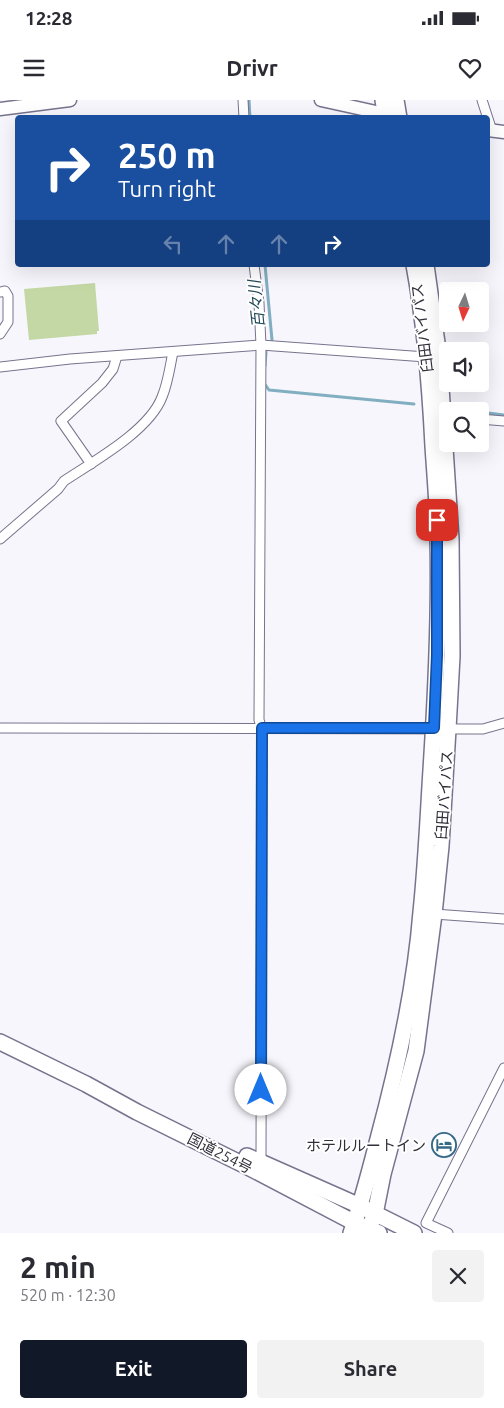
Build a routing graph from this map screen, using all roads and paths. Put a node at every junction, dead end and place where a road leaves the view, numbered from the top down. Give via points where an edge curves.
1 (70, 100) edge
2 (243, 100) edge
3 (321, 100) edge
4 (396, 100) edge
5 (482, 100) edge
6 (0, 108) edge
7 (392, 114) edge
8 (244, 115) edge
9 (488, 115) edge
10 (254, 267) edge
11 (414, 267) edge
12 (426, 267) edge
13 (0, 292) edge
14 (0, 333) edge
15 (261, 345) junction
16 (173, 352) junction
17 (117, 356) junction
18 (426, 357) junction
19 (0, 367) edge
20 (444, 402) edge
21 (489, 420) edge
22 (504, 421) edge
23 (447, 452) edge
24 (91, 464) junction
25 (0, 539) edge
26 (504, 723) edge
27 (0, 728) edge
28 (262, 728) junction
29 (441, 728) junction
30 (434, 914) junction
31 (504, 918) edge
32 (0, 1042) edge
33 (504, 1068) edge
34 (86, 1084) junction
35 (261, 1162) junction
36 (360, 1206) junction
37 (375, 1214) junction
38 (353, 1228) edge
39 (372, 1231) edge
40 (414, 1233) edge
41 (448, 1233) edge

1 - 6 main road
2 - 8 street
3 - 7 main road
4 - 7 highway
5 - 9 street
10 - 15 street
11 - 18 highway, 臼田バイパス
12 - 20 highway, 臼田バイパス
13 - 14 street via 5,291 8,296 8,322
15 - 16 street
15 - 18 street
15 - 28 street via 259,720
16 - 17 street
16 - 24 street via 162,398 148,419
17 - 19 street
17 - 24 street via 113,370 102,383 61,421
18 - 29 highway, 臼田バイパス via 438,539 437,655
21 - 22 street
23 - 29 highway, 臼田バイパス via 452,656
24 - 25 street via 64,481
26 - 29 street via 483,729
27 - 28 street
28 - 29 street
28 - 35 street
29 - 30 highway, 臼田バイパス via 441,846
29 - 36 highway, 臼田バイパス via 410,992 387,1106
30 - 31 street
30 - 37 highway, 臼田バイパス via 416,1051
32 - 34 highway, 国道254号
33 - 41 street via 426,1223
34 - 35 highway, 国道254号 via 140,1105
34 - 38 highway, 国道254号 via 248,1167
35 - 36 highway, 国道254号
36 - 37 highway, 国道254号
36 - 38 highway, 臼田バイパス
37 - 39 highway, 臼田バイパス
37 - 40 highway, 国道254号
38 - 39 highway, 国道254号

